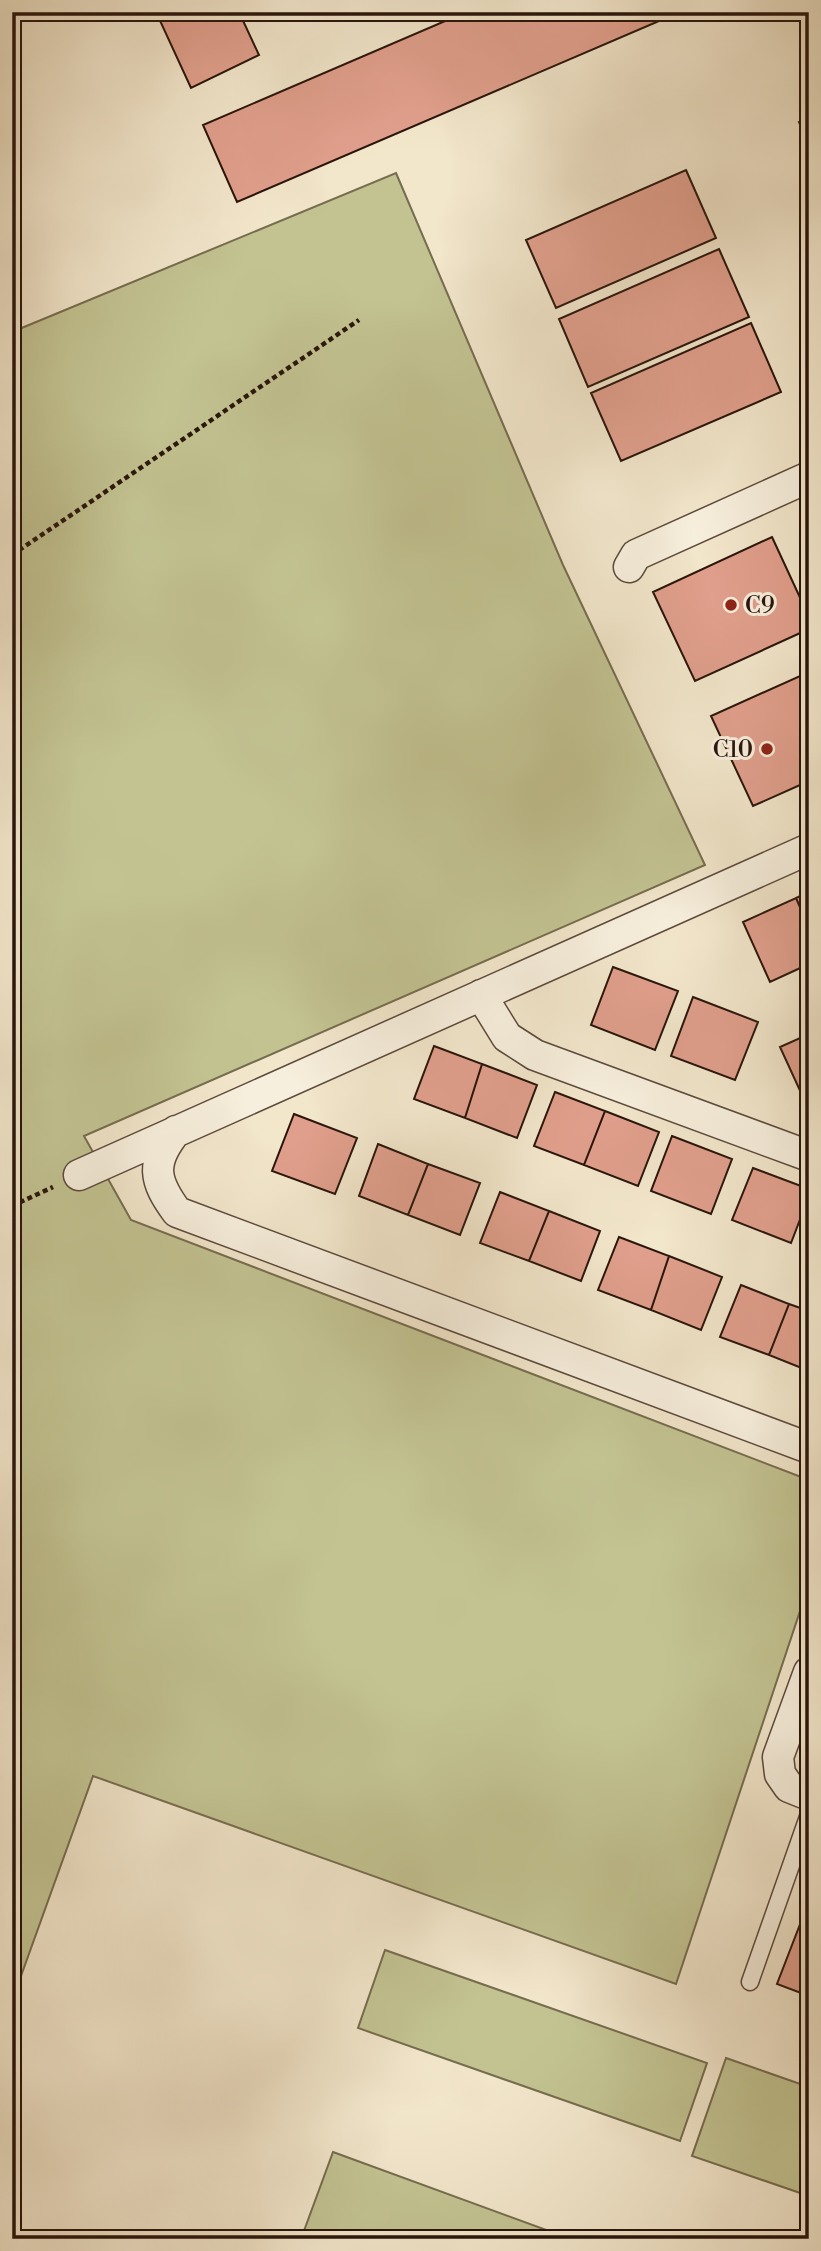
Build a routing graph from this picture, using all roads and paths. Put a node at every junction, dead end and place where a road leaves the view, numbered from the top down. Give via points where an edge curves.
1 (359, 320) dead end
2 (809, 477) edge
3 (12, 555) edge
4 (629, 567) dead end
5 (809, 849) edge
6 (481, 995) junction
7 (176, 1131) junction
8 (809, 1156) edge
9 (79, 1175) joint
10 (12, 1206) edge
11 (809, 1448) edge
12 (809, 1672) edge
13 (809, 1795) edge
14 (809, 1814) edge
15 (750, 1982) dead end

1 - 3 path
2 - 4 street via 636,555
5 - 6 street
6 - 7 street
6 - 8 street via 507,1037 535,1055
7 - 9 street
7 - 11 street via 156,1168 162,1191 177,1212
9 - 10 path
12 - 13 street via 778,1757 780,1774 789,1787
14 - 15 lane

